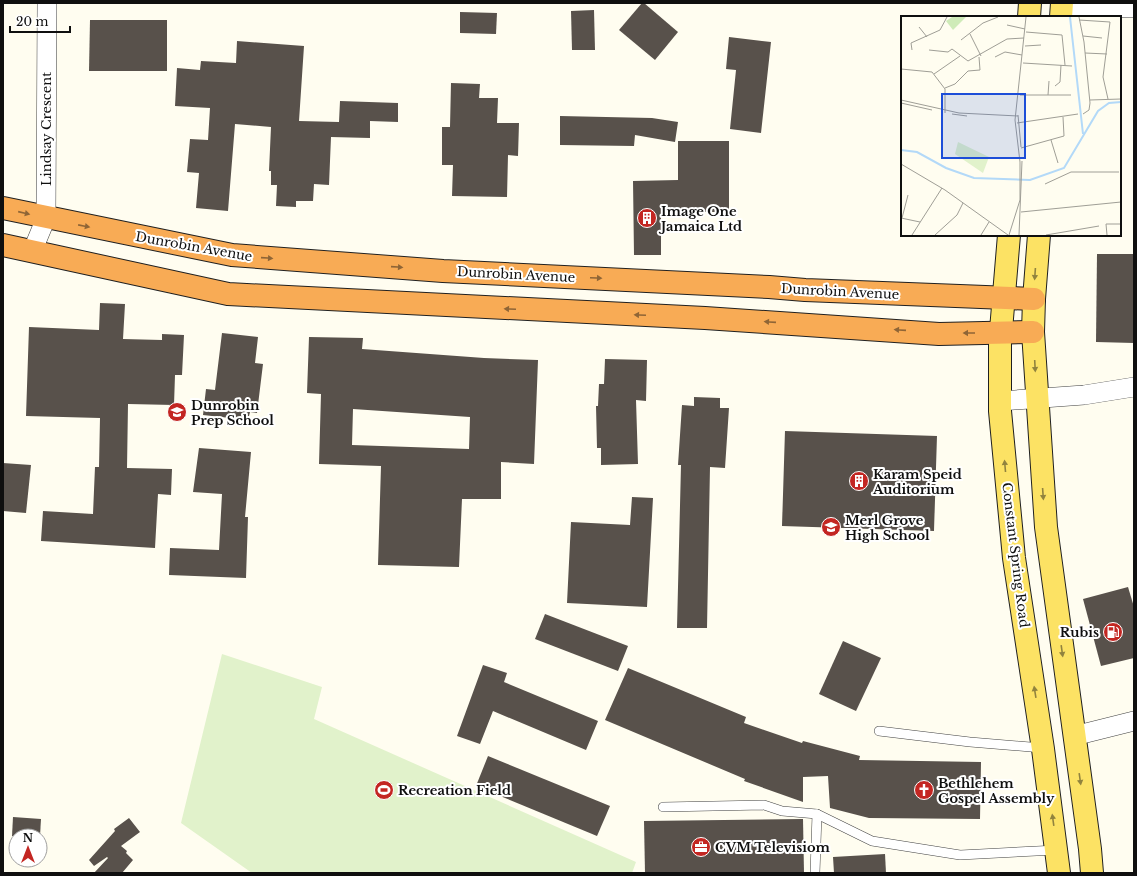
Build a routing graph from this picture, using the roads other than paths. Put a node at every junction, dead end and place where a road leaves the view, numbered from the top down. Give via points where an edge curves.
1 (47, 3) edge
2 (1030, 3) edge
3 (1061, 9) edge
4 (1122, 11) edge
5 (1029, 16) edge
6 (3, 208) edge
7 (46, 218) junction
8 (1008, 236) edge
9 (1039, 236) edge
10 (3, 246) edge
11 (32, 252) junction
12 (1003, 298) junction
13 (1034, 299) junction
14 (1000, 332) junction
15 (1033, 332) junction
16 (1134, 387) edge
17 (1037, 399) junction
18 (1000, 401) junction
19 (1134, 720) edge
20 (879, 731) dead end
21 (1074, 736) junction
22 (1044, 749) junction
23 (663, 808) dead end
24 (817, 814) junction
25 (1057, 850) junction
26 (815, 873) edge
27 (1059, 873) edge
28 (1092, 873) edge

1 - 7 street, Lindsay Crescent
2 - 5 main road
3 - 4 street
6 -> 7 highway, Dunrobin Avenue
7 - 11 street, Lindsay Crescent
7 -> 12 highway, Dunrobin Avenue via 232,256 443,271
8 - 12 main road, Constant Spring Road
9 -> 13 main road
10 - 11 highway
14 -> 11 highway via 939,334 705,318 228,294
12 - 13 highway, Dunrobin Avenue
12 - 14 main road, Constant Spring Road
13 - 15 main road
14 - 15 highway
14 - 18 main road, Constant Spring Road
15 -> 17 main road
16 - 17 street
17 - 18 street
17 -> 21 main road via 1046,528
22 -> 18 main road, Constant Spring Road via 1014,558
19 - 21 street
20 - 22 lane
21 -> 28 main road
25 -> 22 main road, Constant Spring Road
23 - 24 lane via 764,806 782,811
24 - 25 lane via 872,841 960,855
24 - 26 lane
25 - 27 main road, Constant Spring Road

